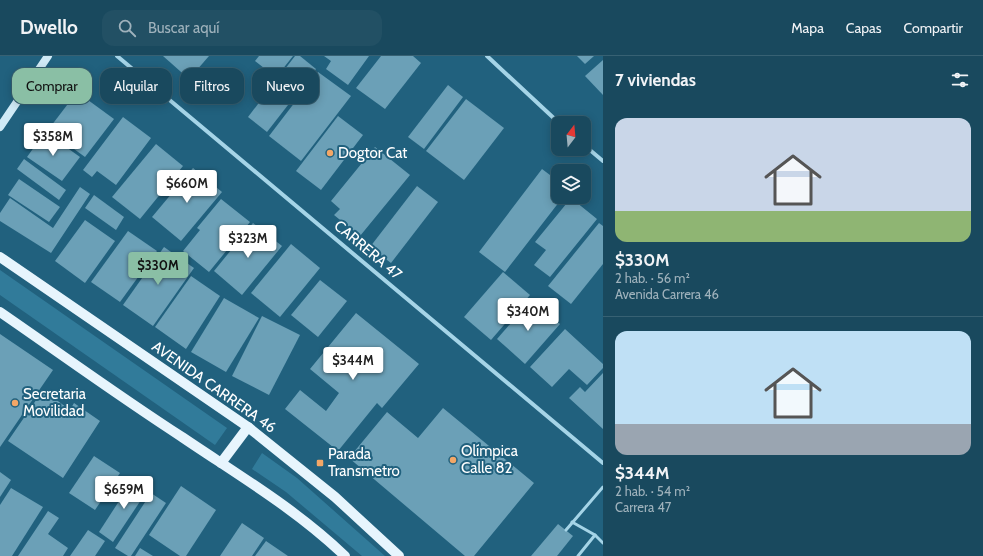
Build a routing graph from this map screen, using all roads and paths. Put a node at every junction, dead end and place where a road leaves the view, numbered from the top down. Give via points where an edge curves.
1 (48, 56) edge
2 (117, 56) edge
3 (487, 56) edge
4 (552, 116) edge
5 (0, 127) edge
6 (591, 151) edge
7 (603, 161) edge
8 (0, 257) edge
9 (0, 312) edge
10 (248, 427) junction
11 (222, 463) junction
12 (603, 463) edge
13 (603, 487) edge
14 (572, 522) junction
15 (566, 530) dead end
16 (595, 535) junction
17 (603, 542) edge
18 (345, 556) edge
19 (399, 556) edge
20 (578, 556) edge

1 - 5 street
2 - 12 street, CARRERA 47
3 - 4 street
6 - 7 street
8 - 10 main road, AVENIDA CARRERA 46
9 - 11 main road
10 - 11 main road
10 - 19 main road, AVENIDA CARRERA 46 via 335,497
11 - 18 main road via 305,520
13 - 14 lane
14 - 15 lane
14 - 16 lane
16 - 17 lane
16 - 20 lane

